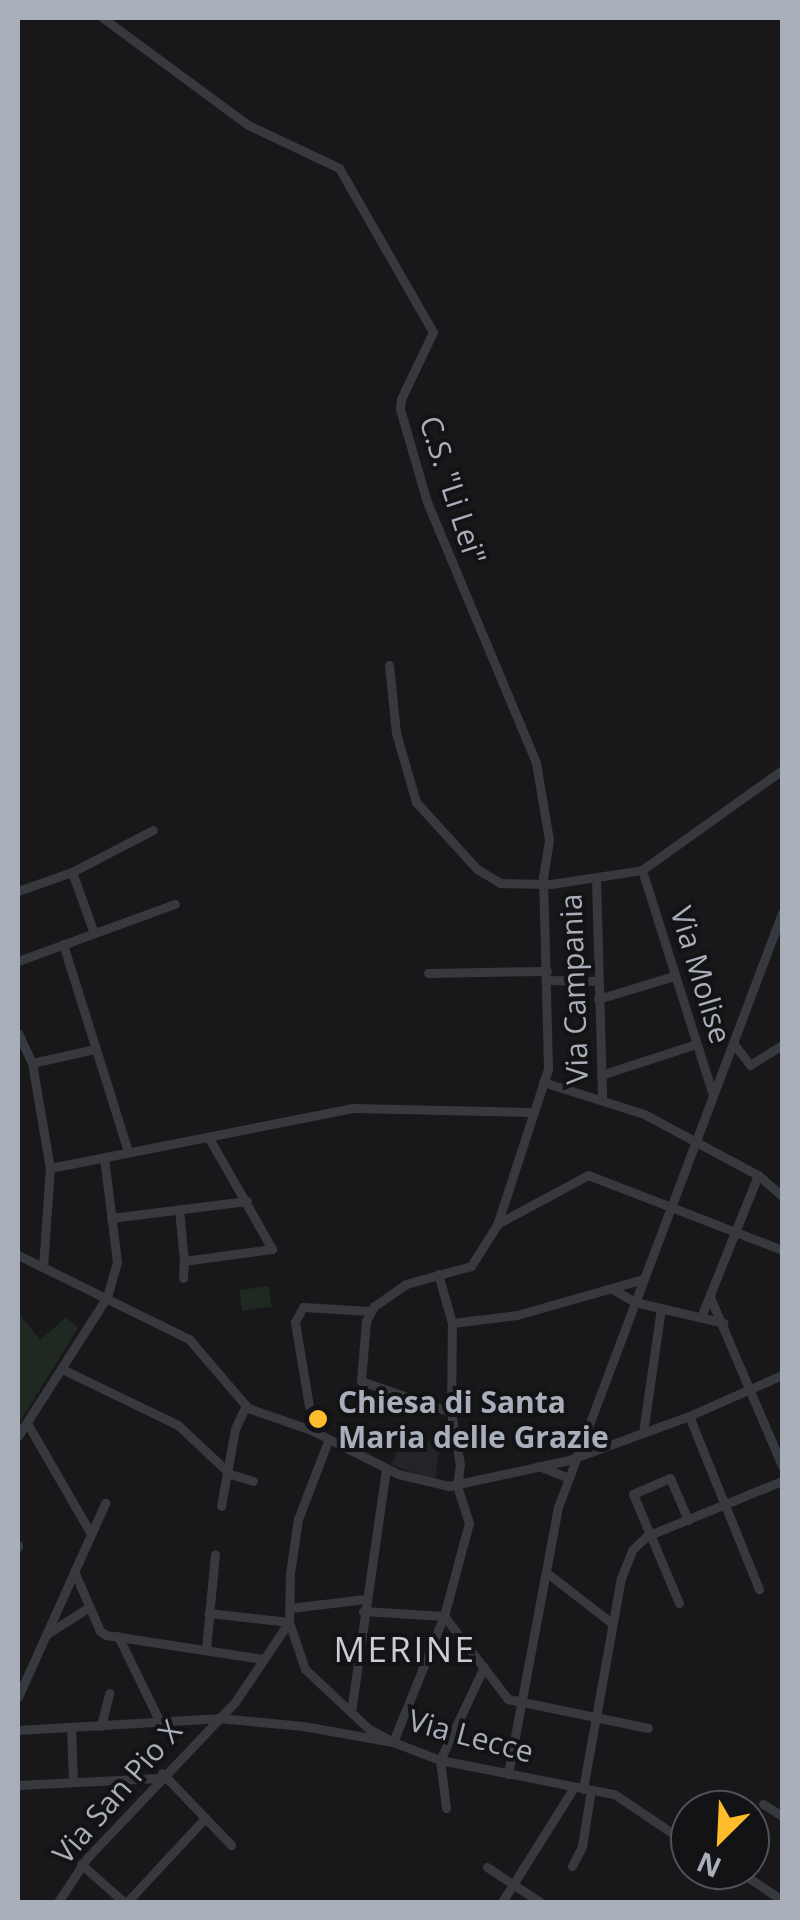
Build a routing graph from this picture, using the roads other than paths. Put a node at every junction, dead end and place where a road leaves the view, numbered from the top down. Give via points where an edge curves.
1 (102, 18) edge
2 (389, 665) dead end
3 (782, 770) edge
4 (153, 830) dead end
5 (642, 870) junction
6 (72, 872) junction
7 (596, 878) junction
8 (546, 884) junction
9 (18, 892) edge
10 (175, 904) dead end
11 (782, 914) edge
12 (94, 933) junction
13 (62, 944) junction
14 (18, 961) edge
15 (428, 973) dead end
16 (547, 976) junction
17 (674, 976) junction
18 (598, 981) junction
19 (598, 999) junction
20 (18, 1033) edge
21 (733, 1043) junction
22 (696, 1044) junction
23 (782, 1045) edge
24 (94, 1049) junction
25 (32, 1063) junction
26 (601, 1075) junction
27 (543, 1082) junction
28 (713, 1095) junction
29 (602, 1099) junction
30 (531, 1112) junction
31 (209, 1138) junction
32 (696, 1140) junction
33 (128, 1152) junction
34 (104, 1158) junction
35 (50, 1168) junction
36 (758, 1175) junction
37 (782, 1196) edge
38 (247, 1201) junction
39 (670, 1205) junction
40 (179, 1209) junction
41 (112, 1218) junction
42 (497, 1225) junction
43 (735, 1231) junction
44 (782, 1250) edge
45 (18, 1255) edge
46 (184, 1261) junction
47 (43, 1266) junction
48 (438, 1274) junction
49 (183, 1278) dead end
50 (643, 1278) junction
51 (610, 1289) junction
52 (107, 1297) junction
53 (710, 1297) junction
54 (634, 1302) junction
55 (662, 1308) junction
56 (370, 1311) junction
57 (701, 1318) junction
58 (452, 1322) junction
59 (724, 1323) junction
60 (62, 1369) junction
61 (782, 1374) edge
62 (750, 1388) junction
63 (246, 1405) junction
64 (309, 1406) dead end
65 (451, 1412) junction
66 (689, 1416) junction
67 (27, 1424) junction
68 (643, 1433) junction
69 (18, 1436) edge
70 (328, 1442) junction
71 (577, 1454) junction
72 (536, 1465) junction
73 (782, 1466) edge
74 (386, 1469) junction
75 (230, 1474) junction
76 (568, 1478) junction
77 (252, 1481) dead end
78 (782, 1481) edge
79 (458, 1486) junction
80 (105, 1503) dead end
81 (221, 1506) dead end
82 (725, 1506) junction
83 (688, 1520) junction
84 (91, 1534) junction
85 (649, 1535) junction
86 (215, 1554) dead end
87 (74, 1571) junction
88 (546, 1573) junction
89 (759, 1589) dead end
90 (365, 1599) junction
91 (678, 1603) dead end
92 (90, 1607) junction
93 (290, 1608) junction
94 (363, 1611) junction
95 (210, 1613) junction
96 (444, 1617) junction
97 (289, 1622) junction
98 (613, 1624) junction
99 (45, 1636) junction
100 (118, 1636) junction
101 (206, 1649) junction
102 (262, 1659) junction
103 (484, 1667) junction
104 (109, 1693) dead end
105 (18, 1697) edge
106 (521, 1702) junction
107 (351, 1712) junction
108 (596, 1717) junction
109 (220, 1718) junction
110 (160, 1722) junction
111 (102, 1726) junction
112 (71, 1727) junction
113 (648, 1728) dead end
114 (18, 1730) edge
115 (393, 1742) junction
116 (440, 1760) junction
117 (508, 1774) junction
118 (160, 1776) junction
119 (72, 1782) junction
120 (18, 1785) edge
121 (582, 1789) junction
122 (446, 1808) dead end
123 (206, 1818) junction
124 (670, 1831) edge
125 (231, 1844) dead end
126 (81, 1864) junction
127 (572, 1866) dead end
128 (488, 1868) dead end
129 (513, 1885) junction
130 (58, 1902) edge
131 (126, 1902) edge
132 (502, 1902) edge
133 (540, 1902) edge

1 - 8 street, C.S. "Li Lei" via 248,125 339,168 430,324 431,340 400,409 439,534 536,763 548,826
2 - 8 street via 396,733 416,802 476,869 500,883
3 - 5 street
4 - 6 street
5 - 7 street
5 - 17 street, Via Molise
6 - 9 street
6 - 12 street
7 - 8 street
7 - 18 street, Via Campania
8 - 16 street, C.S. "Li Lei"
10 - 12 street
11 - 21 street
12 - 13 street
13 - 14 street
13 - 24 street
15 - 16 street
16 - 18 street
16 - 27 street, C.S. "Li Lei"
17 - 19 street
17 - 22 street, Via Molise
18 - 19 street, Via Campania
19 - 26 street, Via Campania
20 - 25 street
21 - 23 street via 750,1065
21 - 28 street
22 - 26 street
22 - 28 street, Via Molise
24 - 25 street
24 - 33 street
25 - 35 street
26 - 29 street, Via Campania
27 - 29 street
27 - 30 street, C.S. "Li Lei"
28 - 32 street
29 - 32 street
30 - 31 street via 353,1108
30 - 42 street, C.S. "Li Lei"
31 - 33 street
31 - 38 street
32 - 36 street
32 - 39 street
33 - 34 street
34 - 35 street
34 - 41 street
35 - 47 street
36 - 37 street
36 - 43 street
38 - 40 street
38 - 46 street via 272,1249
39 - 42 street via 588,1174
39 - 43 street
39 - 50 street
40 - 41 street
40 - 46 street
41 - 52 street via 117,1262
42 - 48 street via 471,1266
43 - 44 street
43 - 53 street
45 - 47 street
46 - 49 street
47 - 52 street
48 - 56 street via 406,1284
48 - 58 street
50 - 51 street
50 - 54 street
51 - 54 street
51 - 58 street via 517,1315
52 - 60 street
52 - 63 street via 188,1339
53 - 57 street
53 - 59 street
54 - 55 street
54 - 71 street
55 - 57 street
55 - 68 street
56 - 64 street via 303,1307 295,1322
56 - 65 street via 361,1381
57 - 59 street
58 - 65 street
59 - 62 street
60 - 67 street
60 - 75 street via 178,1425
61 - 62 street
62 - 66 street
62 - 73 street
63 - 70 street
63 - 75 street via 235,1429
65 - 79 street
66 - 68 street
66 - 82 street
67 - 69 street
67 - 84 street
68 - 71 street
70 - 74 street
70 - 93 street, Via Lecce via 298,1519
71 - 72 street
71 - 76 street
72 - 76 street
72 - 79 street
74 - 79 street
74 - 90 street
75 - 77 street
75 - 81 street
76 - 88 street
78 - 82 street
79 - 96 street via 469,1522
80 - 84 street
82 - 83 street
82 - 89 street
83 - 85 street
83 - 85 street via 670,1478 633,1494
84 - 87 street
85 - 91 street
85 - 98 street via 624,1568
86 - 95 street
87 - 92 street
87 - 99 street
88 - 98 street
88 - 106 street
90 - 93 street
90 - 94 street
92 - 99 street
92 - 100 street via 100,1631
93 - 97 street, Via Lecce
94 - 96 street
94 - 107 street
95 - 97 street
95 - 101 street
96 - 103 street
96 - 115 street
97 - 102 street, Via San Pio X
97 - 107 street, Via Lecce via 305,1669
98 - 108 street
99 - 105 street
100 - 101 street
100 - 110 street
101 - 102 street
102 - 109 street, Via San Pio X
103 - 106 street via 508,1699
103 - 116 street
104 - 111 street
106 - 108 street
106 - 117 street
107 - 115 street, Via Lecce
108 - 113 street
108 - 121 street
109 - 110 street
109 - 115 street
109 - 118 street, Via San Pio X
110 - 111 street
111 - 112 street
112 - 114 street
112 - 119 street
115 - 116 street, Via Lecce
116 - 117 street, Via Lecce
116 - 122 street
117 - 121 street, Via Lecce
118 - 119 street
118 - 123 street
118 - 126 street, Via San Pio X
119 - 120 street
121 - 124 street, Via Lecce via 614,1794
121 - 127 street via 582,1846
121 - 129 street
123 - 125 street
123 - 131 street
126 - 130 street, Via San Pio X
126 - 131 street
128 - 129 street
129 - 132 street
129 - 133 street

